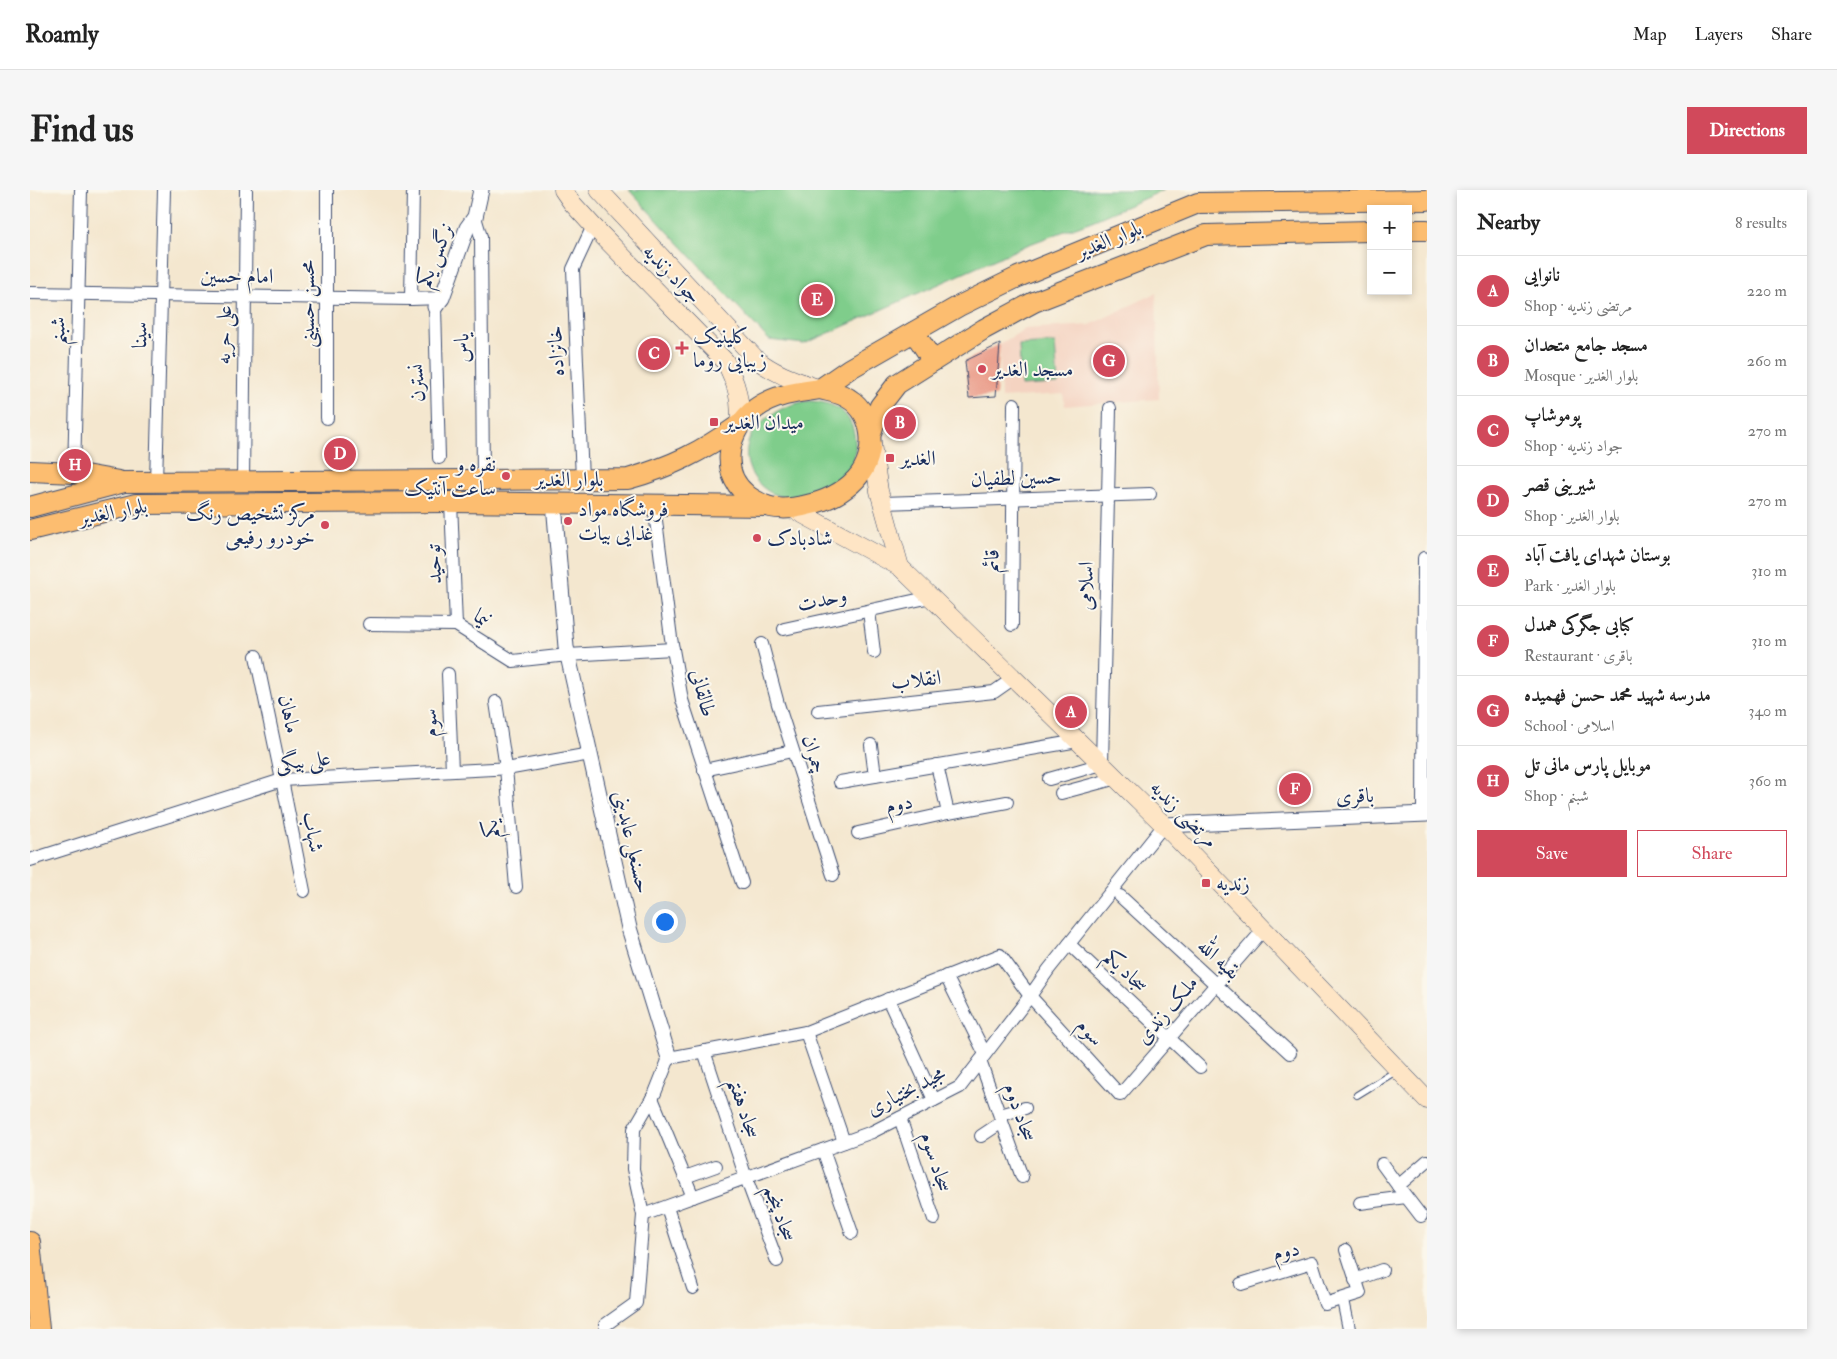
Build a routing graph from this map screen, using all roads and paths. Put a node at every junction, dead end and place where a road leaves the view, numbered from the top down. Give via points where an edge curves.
1 (82, 190) edge
2 (164, 190) edge
3 (246, 190) edge
4 (328, 190) edge
5 (413, 190) edge
6 (481, 190) edge
7 (564, 190) edge
8 (599, 190) edge
9 (1204, 196) edge
10 (1306, 196) edge
11 (1427, 200) edge
12 (475, 217) junction
13 (593, 226) junction
14 (1412, 230) edge
15 (1427, 230) edge
16 (1367, 231) edge
17 (30, 293) edge
18 (79, 294) junction
19 (161, 295) junction
20 (244, 296) junction
21 (327, 298) junction
22 (411, 299) junction
23 (439, 303) junction
24 (914, 332) junction
25 (932, 361) junction
26 (820, 389) junction
27 (1014, 404) dead end
28 (1110, 408) dead end
29 (327, 418) dead end
30 (739, 426) junction
31 (871, 433) junction
32 (440, 458) dead end
33 (30, 471) edge
34 (74, 473) junction
35 (582, 479) junction
36 (483, 480) junction
37 (243, 481) junction
38 (124, 482) junction
39 (156, 482) junction
40 (1150, 494) dead end
41 (1108, 495) junction
42 (1013, 498) junction
43 (451, 502) junction
44 (554, 503) junction
45 (654, 504) junction
46 (883, 504) junction
47 (766, 506) junction
48 (30, 507) edge
49 (793, 508) junction
50 (30, 530) edge
51 (1424, 558) dead end
52 (900, 567) junction
53 (930, 597) junction
54 (869, 611) junction
55 (369, 624) dead end
56 (456, 625) junction
57 (1012, 625) dead end
58 (784, 629) dead end
59 (762, 644) dead end
60 (673, 650) junction
61 (874, 652) dead end
62 (568, 655) junction
63 (256, 656) dead end
64 (448, 674) dead end
65 (1014, 678) junction
66 (496, 702) dead end
67 (818, 711) dead end
68 (1078, 741) junction
69 (871, 745) dead end
70 (792, 751) junction
71 (590, 754) junction
72 (1102, 764) junction
73 (937, 765) junction
74 (506, 768) junction
75 (704, 770) junction
76 (452, 771) junction
77 (875, 776) junction
78 (1117, 778) junction
79 (1049, 779) dead end
80 (282, 780) junction
81 (840, 782) dead end
82 (1061, 793) dead end
83 (1007, 802) dead end
84 (948, 813) junction
85 (1425, 814) edge
86 (1164, 825) junction
87 (858, 833) dead end
88 (30, 860) edge
89 (833, 875) dead end
90 (742, 883) dead end
91 (516, 887) dead end
92 (304, 891) dead end
93 (1120, 896) dead end
94 (1264, 929) junction
95 (1069, 944) junction
96 (946, 976) junction
97 (1217, 984) junction
98 (1030, 996) junction
99 (888, 1000) junction
100 (806, 1032) junction
101 (1169, 1038) junction
102 (704, 1051) junction
103 (1290, 1053) dead end
104 (982, 1057) junction
105 (669, 1058) junction
106 (1200, 1068) dead end
107 (1398, 1070) junction
108 (1120, 1095) joint
109 (1357, 1095) dead end
110 (652, 1098) junction
111 (934, 1100) junction
112 (1427, 1100) edge
113 (1025, 1108) dead end
114 (900, 1118) junction
115 (1001, 1119) junction
116 (981, 1136) dead end
117 (844, 1142) junction
118 (823, 1150) junction
119 (1427, 1161) edge
120 (1382, 1164) dead end
121 (716, 1166) dead end
122 (685, 1177) junction
123 (1022, 1177) dead end
124 (746, 1178) junction
125 (1398, 1186) junction
126 (693, 1197) junction
127 (1406, 1197) junction
128 (1360, 1203) dead end
129 (667, 1207) junction
130 (643, 1216) junction
131 (1421, 1216) dead end
132 (934, 1219) dead end
133 (852, 1233) dead end
134 (30, 1242) edge
135 (1346, 1250) dead end
136 (776, 1261) dead end
137 (1382, 1270) dead end
138 (1355, 1280) junction
139 (1241, 1284) dead end
140 (693, 1288) dead end
141 (1343, 1300) junction
142 (604, 1325) dead end
143 (39, 1329) edge
144 (1349, 1329) edge

1 - 18 street, شبنم
2 - 19 street, سینا
3 - 20 street, علی حریه
4 - 21 street, محسن حسینی
5 - 22 street
6 - 12 street, نرگس یکم
7 - 13 main road, جواد زندیه
8 - 26 main road, جواد زندیه via 756,359 784,377
9 - 10 main road, بلوار الغدیر
9 - 24 main road, بلوار الغدیر via 1018,277
10 - 11 main road, بلوار الغدیر
12 - 23 street, نرگس یکم via 467,228
12 - 36 street, یاس via 481,237
13 - 30 main road, جواد زندیه via 725,361 739,393
13 - 35 street, خانزاده via 572,269
14 - 15 main road
16 - 25 main road, بلوار الغدیر via 1206,235 1034,302
17 - 18 street, امام حسین
18 - 19 street, امام حسین
18 - 34 street, شبنم
19 - 20 street, امام حسین
19 - 39 street, سینا
20 - 21 street, امام حسین
20 - 37 street, علی حریه
21 - 22 street, امام حسین
21 - 29 street, محسن حسینی
22 - 23 street, امام حسین
23 - 32 street, نسترن
24 - 25 main road
24 - 26 main road, بلوار الغدیر
25 - 31 main road, بلوار الغدیر via 897,384 880,406
26 - 30 main road via 773,399 755,409
26 - 31 main road via 853,401 864,415
27 - 42 street, قائم
28 - 41 street, اسلامی
30 - 35 main road, بلوار الغدیر via 690,457 661,469 628,479
30 - 47 main road via 729,455 732,473 745,494
31 - 46 main road
31 - 49 main road via 868,460 855,480 832,497
33 - 34 main road
34 - 38 main road
35 - 36 main road, بلوار الغدیر
36 - 37 main road, بلوار الغدیر
37 - 39 main road, بلوار الغدیر
38 - 39 main road, بلوار الغدیر
38 - 48 main road, بلوار الغدیر
40 - 41 street, حسین لطفیان
41 - 42 street, حسین لطفیان
41 - 72 street, اسلامی
42 - 46 street, حسین لطفیان
42 - 57 street, قائم
43 - 44 main road, بلوار الغدیر
43 - 50 main road, بلوار الغدیر via 136,504
43 - 56 street, توحید
44 - 45 main road, بلوار الغدیر
44 - 62 street, حسنعلی عابدینی
45 - 47 main road, بلوار الغدیر
45 - 60 street, طالقانی
46 - 52 main road
47 - 49 main road
49 - 52 main road
51 - 85 street
52 - 53 main road, مرتضی زندیه
53 - 54 street, وحدت
53 - 65 main road, مرتضی زندیه
54 - 58 street, وحدت
54 - 61 street, وحدت
55 - 56 street, نیما
56 - 62 street, نیما via 513,662
59 - 70 street, چمران
60 - 62 street, نیما
60 - 75 street, طالقانی via 682,700
62 - 71 street, حسنعلی عابدینی
63 - 80 street, ماهان
64 - 76 street, سوم
65 - 67 street, انقلاب via 994,692
65 - 68 main road, مرتضی زندیه
66 - 74 street
68 - 72 main road, مرتضی زندیه
68 - 73 street
69 - 77 street
70 - 75 street
70 - 89 street, چمران
71 - 74 street, علی بیگی
71 - 105 street, حسنعلی عابدینی via 629,928
72 - 78 main road, مرتضی زندیه
72 - 79 street
73 - 77 street
73 - 84 street, دوم
74 - 76 street, علی بیگی
74 - 91 street, یکم
75 - 90 street, طالقانی
76 - 80 street, علی بیگی
77 - 81 street
78 - 82 street
78 - 86 main road, مرتضی زندیه
80 - 88 street, علی بیگی
80 - 92 street, شهاب
83 - 84 street, دوم
84 - 87 street, دوم
85 - 86 street, باقری
86 - 94 main road, مرتضی زندیه
86 - 95 street, مجید بختیاری
93 - 97 street, بقیه الله
94 - 97 street, ملک زندی
94 - 107 main road, مرتضی زندیه
95 - 98 street, مجید بختیاری
95 - 101 street, سجاد یکم
96 - 98 street via 1000,955
96 - 99 street
96 - 104 street, سجاد دوم
97 - 101 street, ملک زندی
97 - 103 street, بقیه الله
98 - 104 street, مجید بختیاری
98 - 108 street, سوم
99 - 100 street
99 - 111 street
100 - 102 street
100 - 117 street
101 - 106 street, سجاد یکم
101 - 108 street, ملک زندی
102 - 105 street
102 - 124 street, سجاد هفتم
104 - 111 street, مجید بختیاری via 960,1087
104 - 115 street, سجاد دوم
105 - 110 street
107 - 109 lane
107 - 112 main road, مرتضی زندیه
110 - 122 street
110 - 130 street via 634,1129 633,1169
111 - 114 street, مجید بختیاری
113 - 115 street
114 - 117 street, مجید بختیاری
114 - 132 street, سجاد سوم
115 - 116 street
115 - 123 street, سجاد دوم
117 - 118 street, مجید بختیاری
118 - 124 street, مجید بختیاری
118 - 133 street
119 - 125 street
120 - 125 street
121 - 122 street
122 - 126 street
124 - 126 street, مجید بختیاری
124 - 136 street, سجاد پنجم
125 - 127 street
126 - 129 street, مجید بختیاری
127 - 128 street
127 - 131 street
129 - 130 street, مجید بختیاری
129 - 140 street
130 - 142 street via 636,1303
134 - 143 main road
135 - 138 street
137 - 138 street
138 - 141 street via 1360,1294
139 - 141 street, دوم via 1312,1262 1325,1304
141 - 144 street

